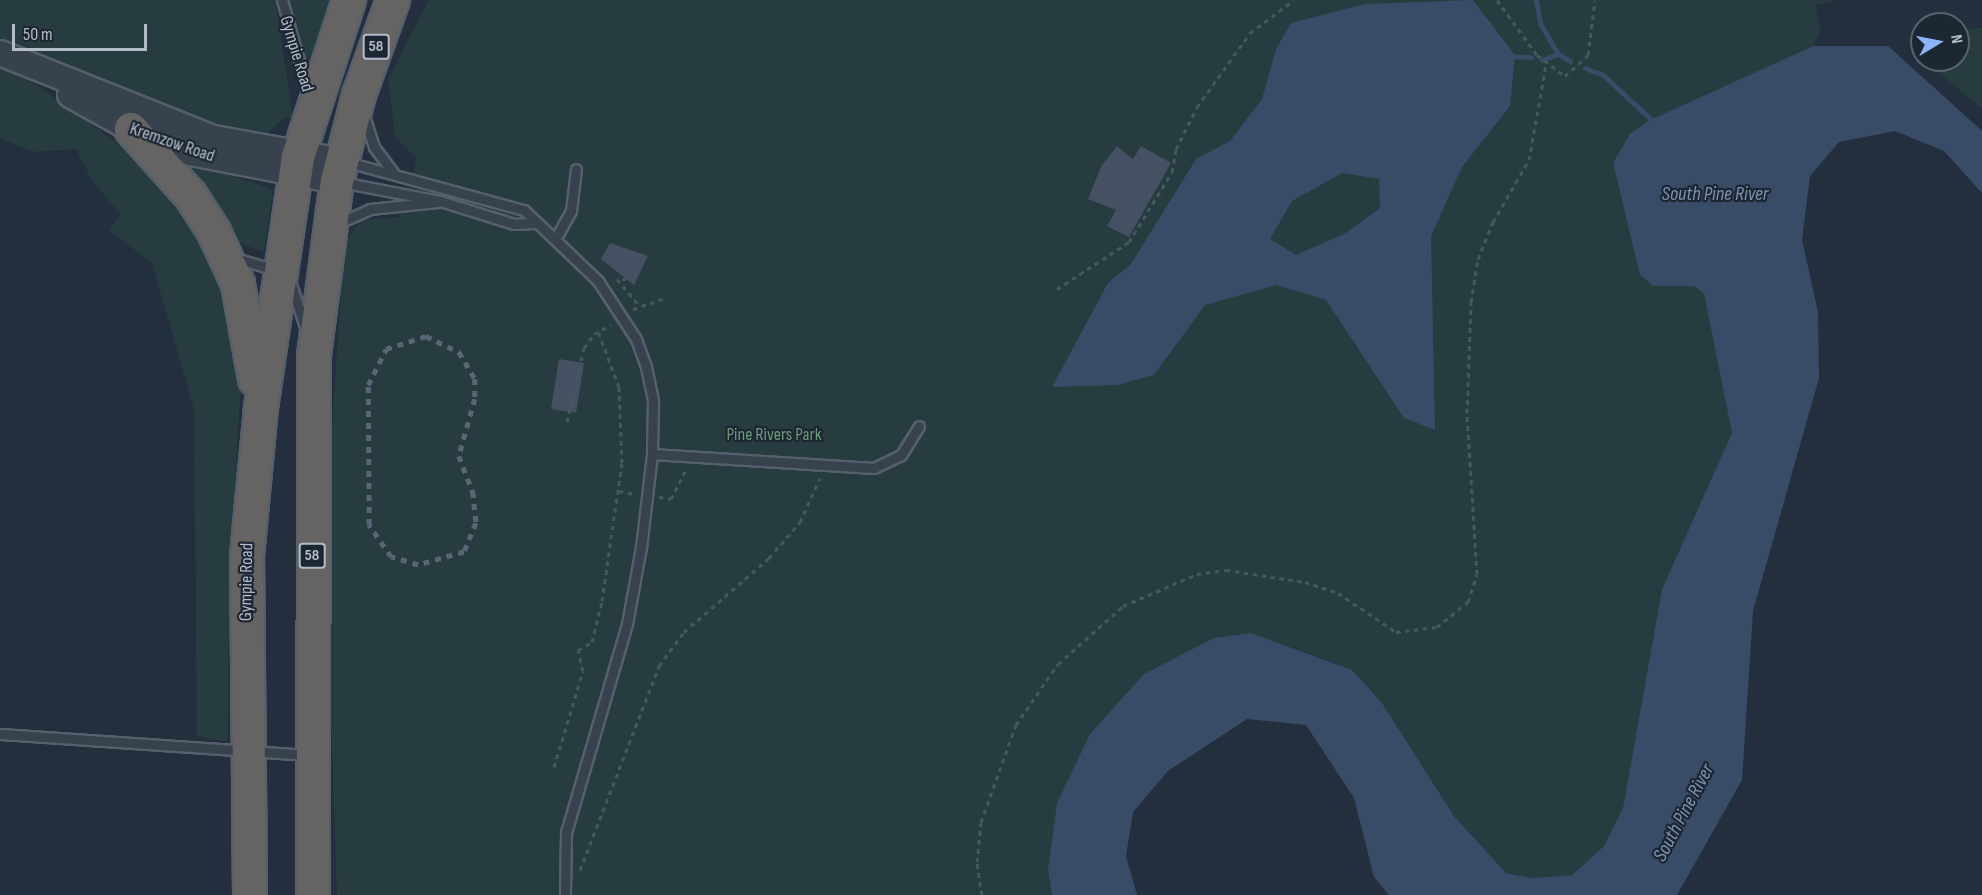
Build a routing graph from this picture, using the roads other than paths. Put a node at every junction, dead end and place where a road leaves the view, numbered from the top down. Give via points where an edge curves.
1 (282, 0) edge
2 (349, 0) edge
3 (393, 0) edge
4 (0, 53) edge
5 (23, 64) junction
6 (359, 95) junction
7 (313, 107) junction
8 (131, 129) junction
9 (297, 166) junction
10 (576, 169) dead end
11 (339, 171) junction
12 (393, 172) junction
13 (440, 201) junction
14 (534, 223) junction
15 (330, 229) junction
16 (557, 236) junction
17 (225, 254) junction
18 (279, 272) junction
19 (314, 355) junction
20 (261, 408) junction
21 (920, 426) dead end
22 (652, 454) junction
23 (0, 734) edge
24 (248, 754) junction
25 (312, 756) junction
26 (564, 893) edge
27 (250, 895) edge
28 (313, 895) edge

1 - 7 lane, Gympie Road via 291,46
2 - 7 highway, Gympie Road / 58
3 - 6 highway, 58
4 - 5 street, Kremzow Road
5 - 8 street, Kremzow Road
5 - 9 street, Kremzow Road
6 - 11 highway, 58
6 - 12 lane via 374,147
7 - 9 highway, Gympie Road / 58
8 - 9 street, Kremzow Road via 191,153
8 - 17 highway via 191,196
9 - 11 street, Kremzow Road
9 - 18 highway, Gympie Road / 58
10 - 16 lane via 571,211
11 - 12 lane
11 - 13 lane
11 - 15 highway, 58
12 - 14 lane via 495,198 525,210
13 - 14 lane via 514,224
13 - 15 lane via 417,208 370,209
14 - 16 lane
15 - 19 highway, 58
16 - 22 lane via 622,316 648,379
17 - 18 lane
17 - 20 highway via 246,318
18 - 19 lane via 290,281
18 - 20 highway, Gympie Road / 58
19 - 25 highway, 58
20 - 24 highway, Gympie Road / 58 via 247,556
21 - 22 lane via 887,465 822,466
22 - 26 lane via 627,624 566,832
23 - 24 lane
24 - 25 lane
24 - 27 highway, Gympie Road / 58
25 - 28 highway, 58

